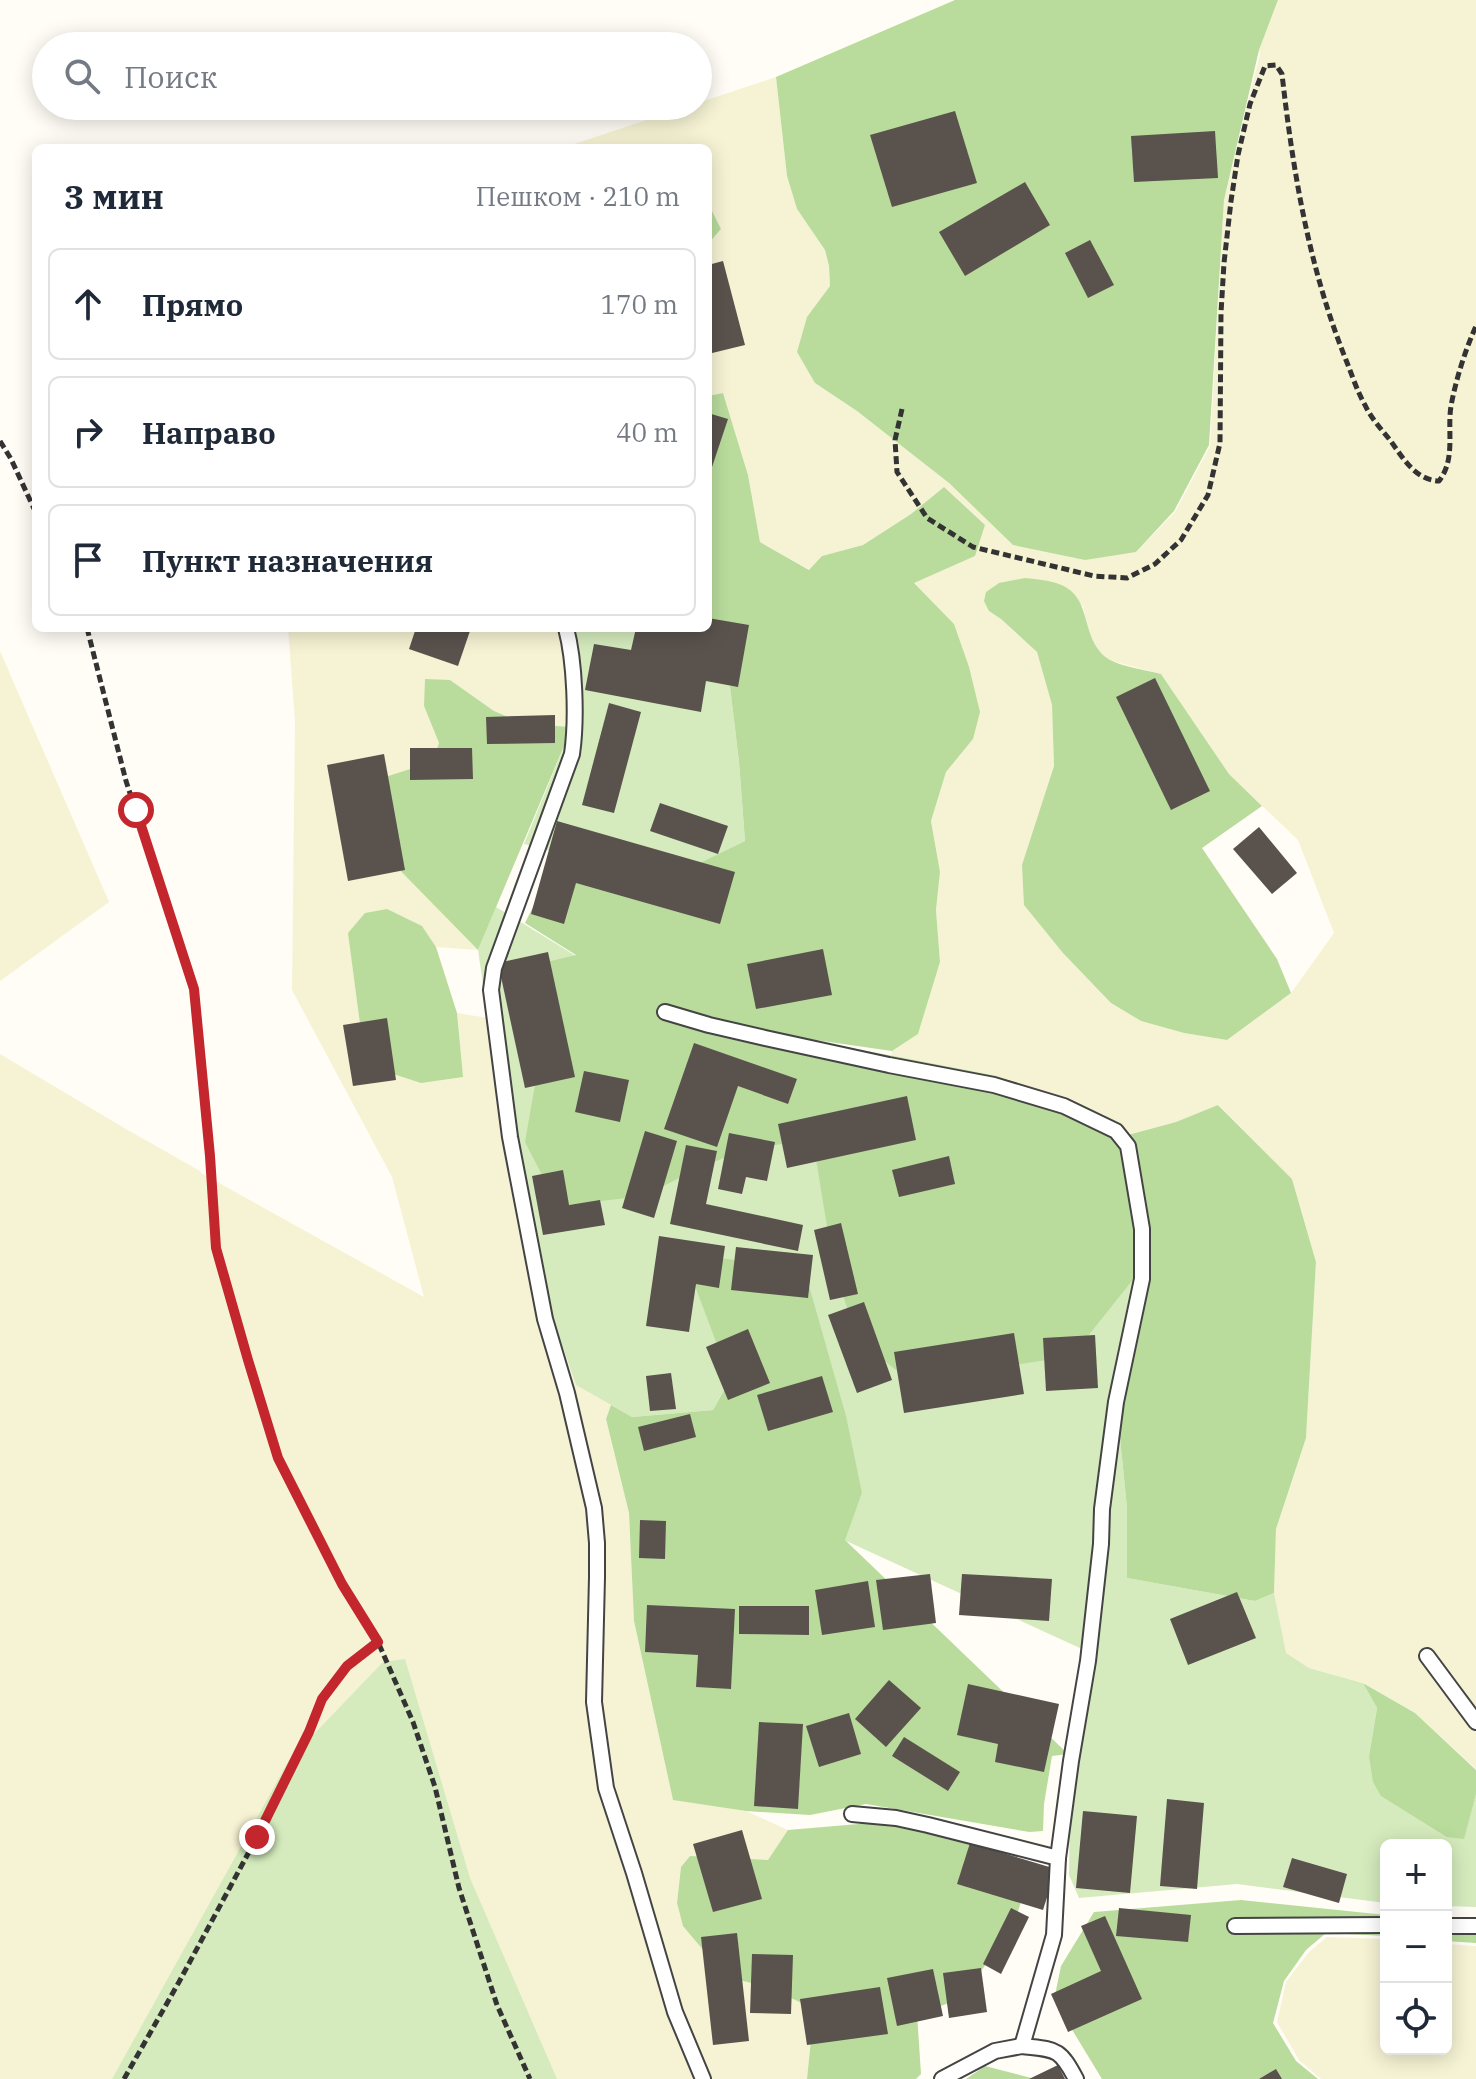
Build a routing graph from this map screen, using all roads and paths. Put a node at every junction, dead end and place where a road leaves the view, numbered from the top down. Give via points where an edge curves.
1 (1476, 326) edge
2 (902, 409) dead end
3 (0, 441) edge
4 (32, 504) edge
5 (88, 632) edge
6 (566, 632) edge
7 (665, 1012) dead end
8 (378, 1642) junction
9 (1427, 1656) dead end
10 (1476, 1722) edge
11 (852, 1814) dead end
12 (1058, 1858) junction
13 (1380, 1925) edge
14 (1235, 1926) dead end
15 (1452, 1926) edge
16 (1476, 1926) edge
17 (1022, 2046) junction
18 (124, 2079) edge
19 (530, 2079) edge
20 (703, 2079) edge
21 (942, 2079) edge
22 (1076, 2079) edge

1 - 2 path via 1451,408 1446,472 1439,481 1429,480 1401,456 1364,405 1337,338 1297,185 1282,74 1269,64 1250,104 1231,201 1221,313 1220,443 1208,495 1181,540 1155,564 1127,578 1094,576 973,547 927,518 897,472 895,440
3 - 4 path
5 - 8 path via 126,781 194,989 216,1248 232,1304 278,1458
6 - 20 lane via 574,694 572,754 494,968 491,990 510,1137 545,1319 594,1508 594,1702 606,1788 675,2012
7 - 12 lane via 994,1085 1064,1106 1116,1131 1128,1146 1142,1229 1142,1279 1116,1402 1088,1661
8 - 18 path via 347,1666 322,1699 257,1837
8 - 19 path via 435,1787 459,1888 497,2005
9 - 10 lane
11 - 12 lane via 912,1821
12 - 17 lane via 1054,1935
13 - 14 lane
15 - 16 lane
17 - 21 lane via 995,2051
17 - 22 lane via 1057,2051

